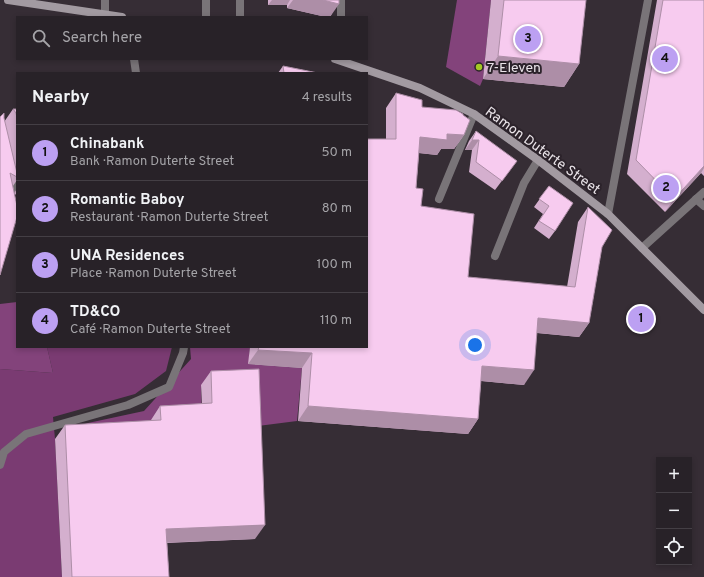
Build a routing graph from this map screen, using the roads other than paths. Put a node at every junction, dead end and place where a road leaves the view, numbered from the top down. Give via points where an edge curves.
1 (8, 0) edge
2 (105, 0) edge
3 (206, 0) edge
4 (240, 0) edge
5 (341, 0) edge
6 (648, 0) edge
7 (104, 14) junction
8 (116, 16) edge
9 (206, 16) edge
10 (240, 16) edge
11 (341, 16) edge
12 (134, 60) edge
13 (338, 60) edge
14 (136, 72) edge
15 (474, 114) junction
16 (538, 160) junction
17 (9, 166) edge
18 (14, 188) edge
19 (704, 192) edge
20 (696, 198) junction
21 (439, 199) dead end
22 (704, 206) edge
23 (608, 214) junction
24 (642, 248) junction
25 (495, 256) dead end
26 (704, 310) edge
27 (184, 348) edge
28 (0, 464) edge

1 - 7 main road
2 - 7 street
3 - 9 street
4 - 10 street
5 - 11 street
6 - 23 street
7 - 8 main road
12 - 14 street
13 - 15 main road, Ramon Duterte Street via 420,88
15 - 16 main road, Ramon Duterte Street
15 - 21 street
16 - 23 main road, Ramon Duterte Street
16 - 25 street via 524,183
17 - 18 street
19 - 20 street
20 - 22 street
20 - 24 street
23 - 24 main road, Ramon Duterte Street
24 - 26 main road, Ramon Duterte Street
27 - 28 street via 169,387 128,405 26,434 4,452

